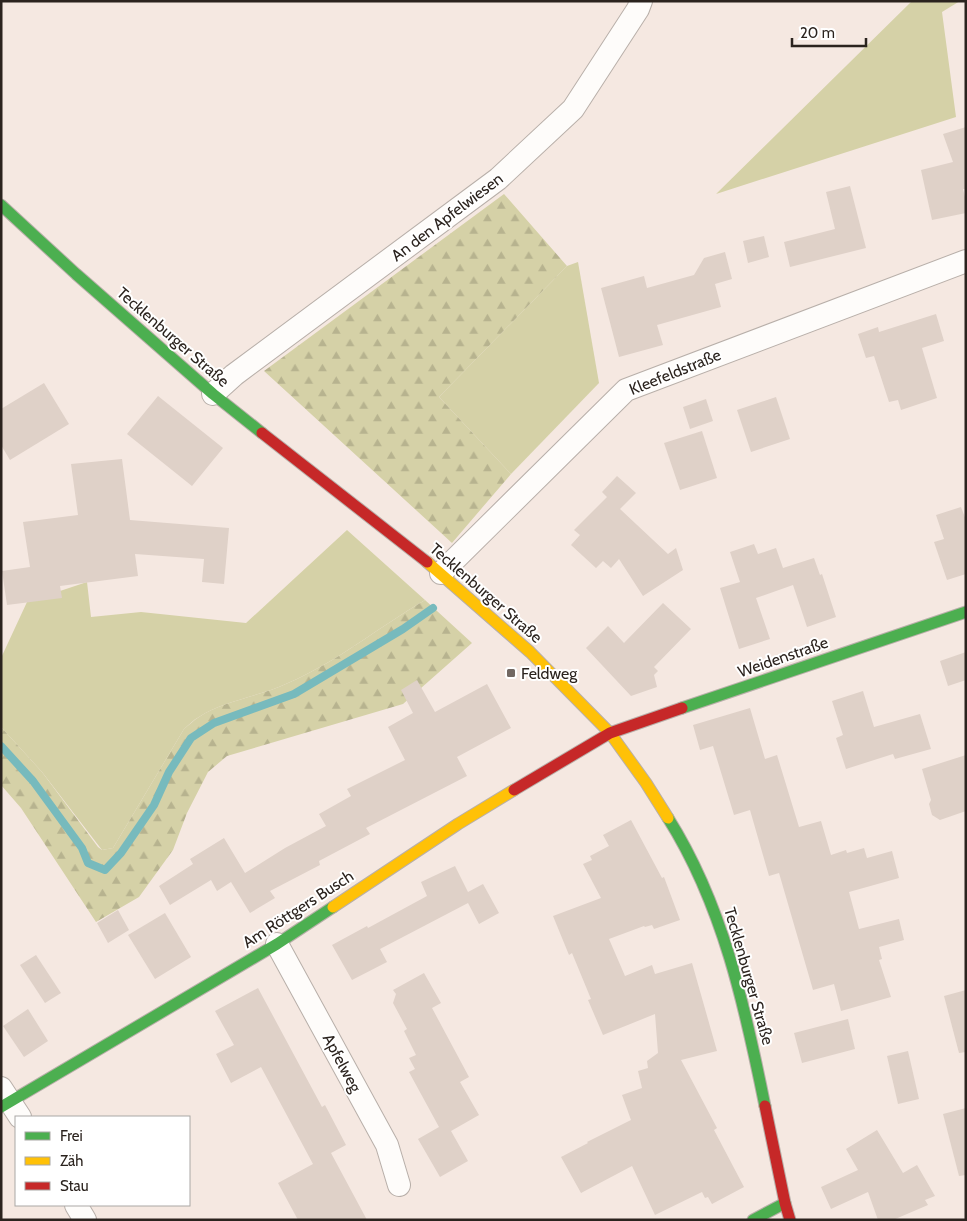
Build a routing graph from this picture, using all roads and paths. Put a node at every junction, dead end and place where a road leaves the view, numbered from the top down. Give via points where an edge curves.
1 (641, 1) edge
2 (1, 205) edge
3 (966, 262) edge
4 (213, 394) junction
5 (441, 573) junction
6 (966, 612) edge
7 (610, 733) junction
8 (277, 944) junction
9 (8, 1103) edge
10 (399, 1185) dead end
11 (785, 1203) junction
12 (77, 1206) edge
13 (85, 1220) edge
14 (753, 1220) edge
15 (790, 1220) edge

1 - 4 street, An den Apfelwiesen via 572,109 498,179 234,375
2 - 4 street, Tecklenburger Straße
3 - 5 street, Kleefeldstraße via 626,390
4 - 5 street, Tecklenburger Straße
5 - 7 street, Tecklenburger Straße via 530,652
6 - 7 street, Weidenstraße
7 - 8 street, Am Röttgers Busch via 458,824
7 - 11 street, Tecklenburger Straße via 682,840 722,932 749,1026
8 - 9 street, Am Röttgers Busch
8 - 10 street, Apfelweg via 387,1145
11 - 14 street
11 - 15 street, Tecklenburger Straße
12 - 13 street

